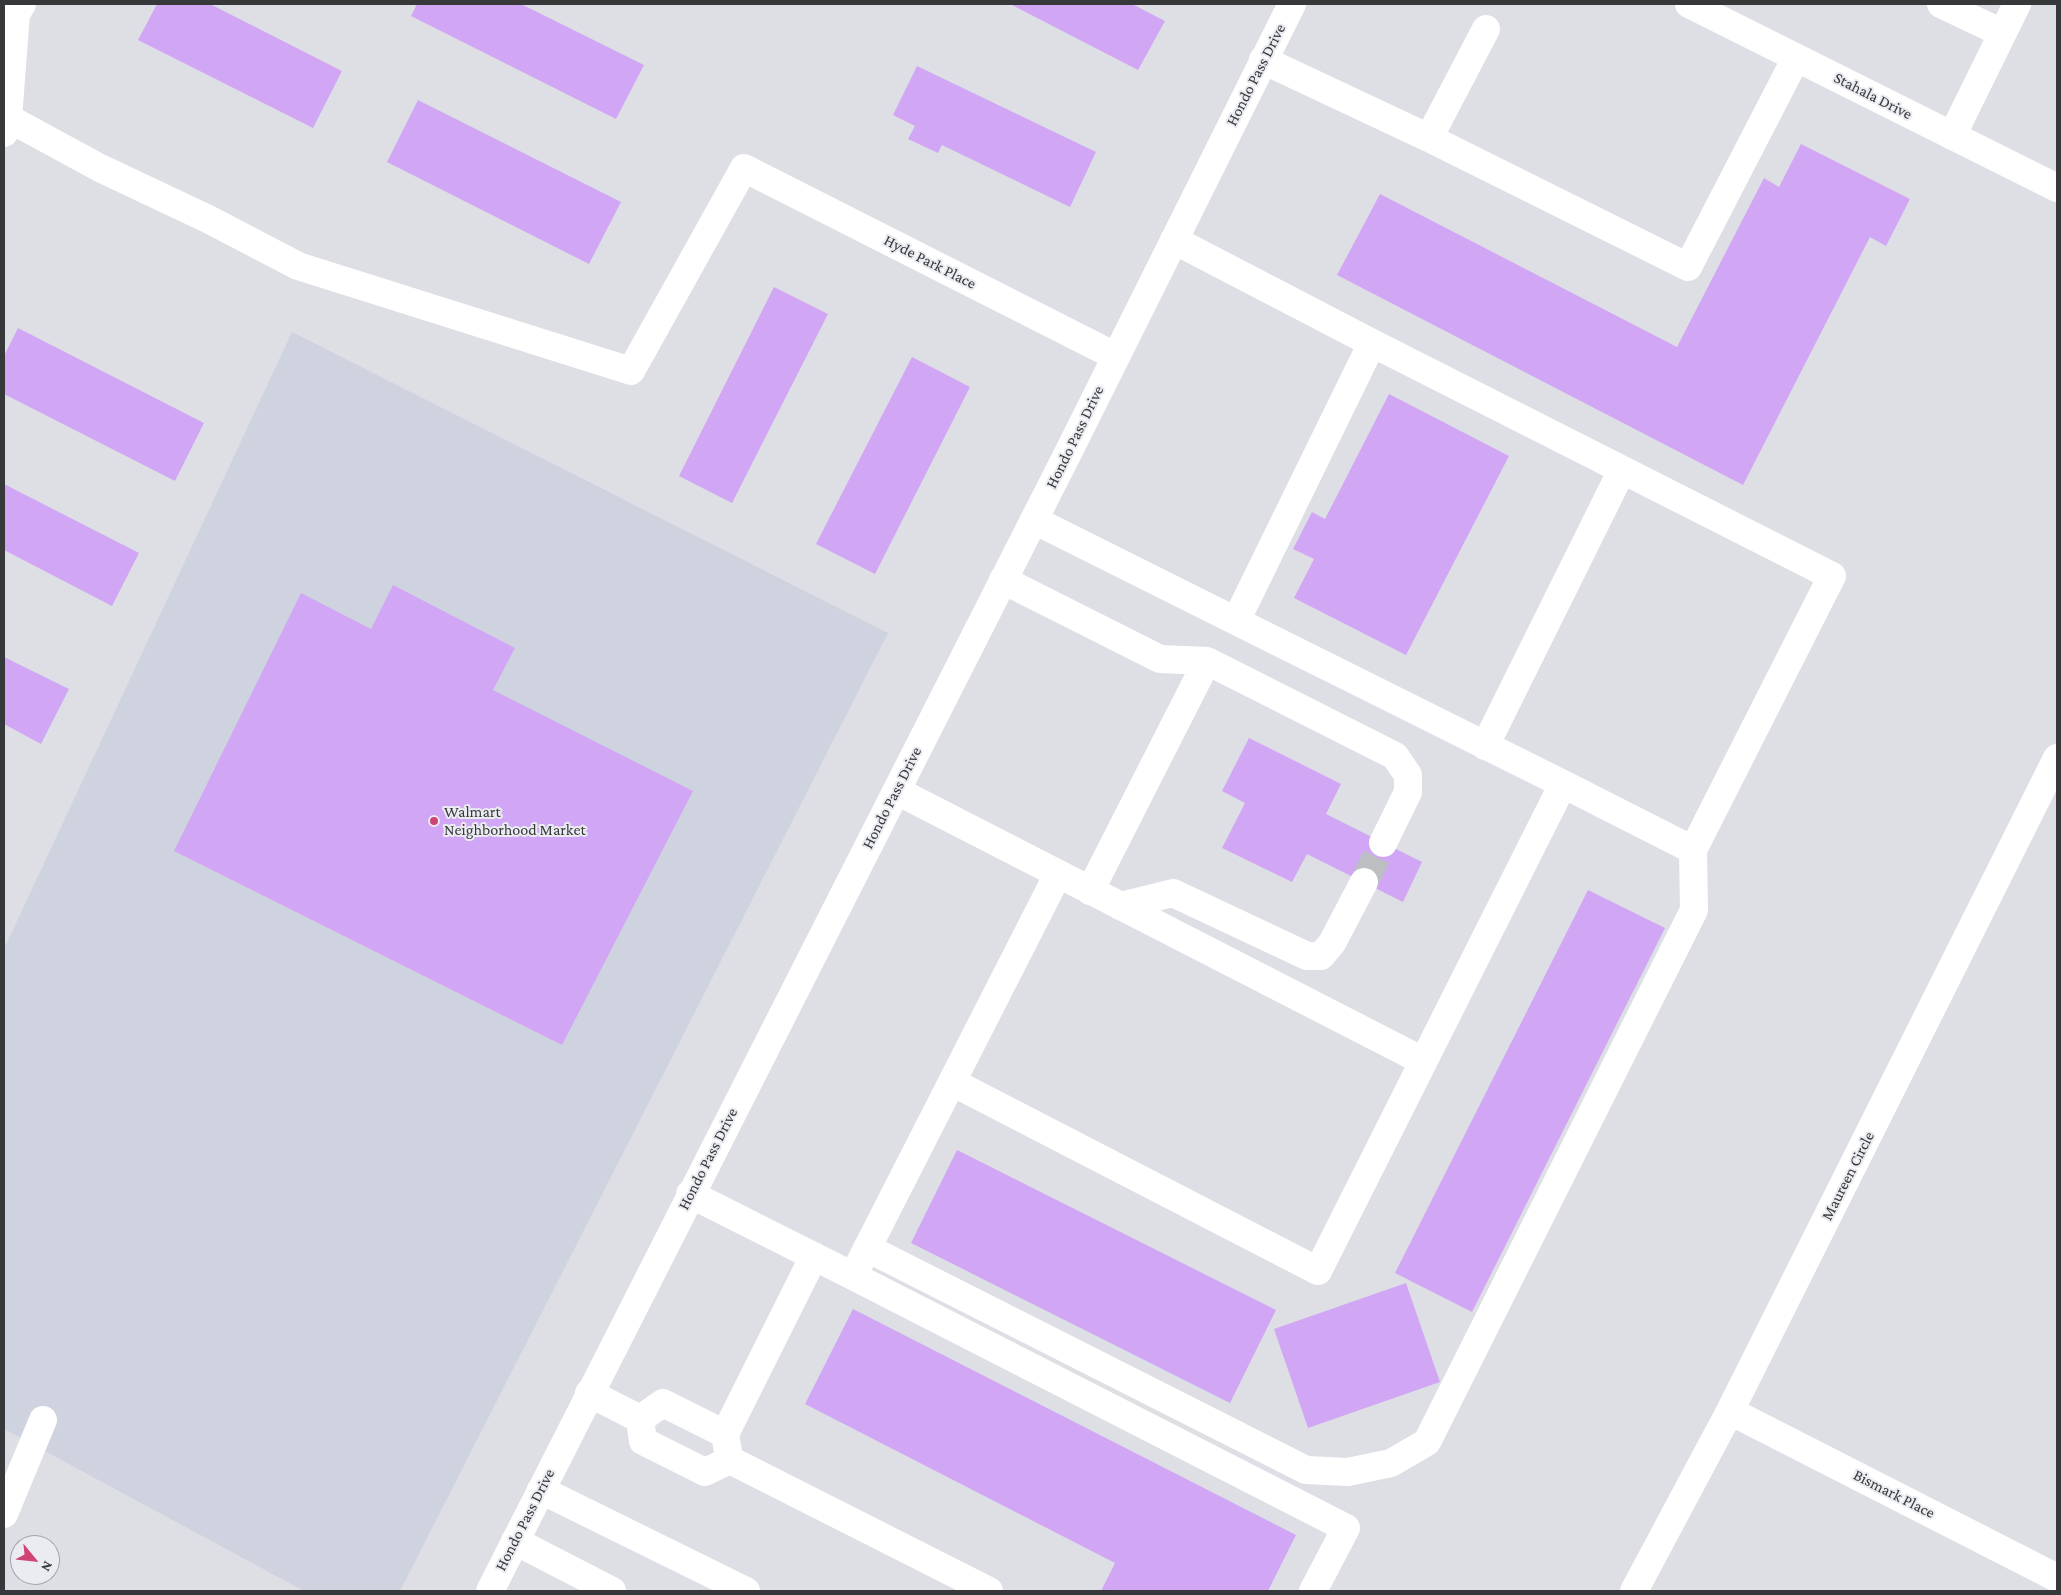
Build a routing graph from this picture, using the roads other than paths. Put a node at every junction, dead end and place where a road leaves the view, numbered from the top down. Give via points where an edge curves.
1 (22, 4) edge
2 (1292, 4) edge
3 (1689, 4) edge
4 (1941, 4) edge
5 (2017, 4) edge
6 (1486, 29) dead end
7 (2002, 33) junction
8 (1796, 58) junction
9 (1263, 60) junction
10 (6, 126) edge
11 (1952, 136) junction
12 (1429, 138) junction
13 (2055, 182) edge
14 (1174, 240) junction
15 (1372, 343) junction
16 (1115, 356) junction
17 (1622, 470) junction
18 (1034, 520) junction
19 (1003, 580) junction
20 (1236, 621) junction
21 (1207, 661) junction
22 (1485, 746) junction
23 (2057, 758) edge
24 (1563, 784) junction
25 (897, 791) junction
26 (1383, 843) tunnel mouth
27 (1693, 850) junction
28 (1058, 874) junction
29 (1364, 882) tunnel mouth
30 (1090, 891) junction
31 (1120, 906) junction
32 (1423, 1061) junction
33 (952, 1082) junction
34 (690, 1194) junction
35 (867, 1248) junction
36 (814, 1256) junction
37 (853, 1276) junction
38 (589, 1393) junction
39 (1730, 1411) junction
40 (640, 1419) junction
41 (43, 1420) dead end
42 (727, 1447) junction
43 (541, 1490) junction
44 (4, 1514) edge
45 (515, 1541) junction
46 (2057, 1578) edge
47 (490, 1591) edge
48 (612, 1591) edge
49 (746, 1591) edge
50 (989, 1591) edge
51 (1313, 1591) edge
52 (1634, 1591) edge

1 - 10 street via 16,14
2 - 9 street, Hondo Pass Drive
3 - 8 street, Stahala Drive
4 - 7 street
5 - 7 street
6 - 12 street
7 - 11 street
8 - 11 street, Stahala Drive
8 - 12 street via 1688,267
9 - 12 street
9 - 14 street, Hondo Pass Drive
10 - 16 street, Hyde Park Place via 208,219 298,266 631,371 744,168
11 - 13 street, Stahala Drive
14 - 15 street
14 - 16 street, Hondo Pass Drive
15 - 17 street
15 - 20 street
16 - 18 street, Hondo Pass Drive
17 - 22 street
17 - 27 street via 1832,576
18 - 19 street, Hondo Pass Drive
18 - 20 street
19 - 21 street via 1160,659
19 - 25 street, Hondo Pass Drive
20 - 22 street
21 - 26 street via 1395,756 1408,774 1408,792
21 - 30 street
22 - 24 street
23 - 39 street, Maureen Circle
24 - 27 street
24 - 32 street
25 - 28 street
25 - 34 street, Hondo Pass Drive
27 - 35 street via 1694,910 1427,1442 1390,1463 1348,1472 1306,1470
28 - 30 street
28 - 33 street
29 - 31 street via 1332,943 1321,956 1307,956 1173,893
30 - 31 street
31 - 32 street
32 - 33 street via 1318,1271
33 - 35 street
34 - 36 street
34 - 38 street, Hondo Pass Drive
35 - 37 street
36 - 37 street
36 - 42 street
37 - 51 street via 1346,1528
38 - 40 street
38 - 43 street, Hondo Pass Drive
39 - 46 street, Bismark Place
39 - 52 street, Maureen Circle
40 - 42 street via 663,1404
40 - 42 street via 643,1442 705,1472
41 - 44 street
42 - 50 street
43 - 45 street, Hondo Pass Drive
43 - 49 street
45 - 47 street, Hondo Pass Drive
45 - 48 street

